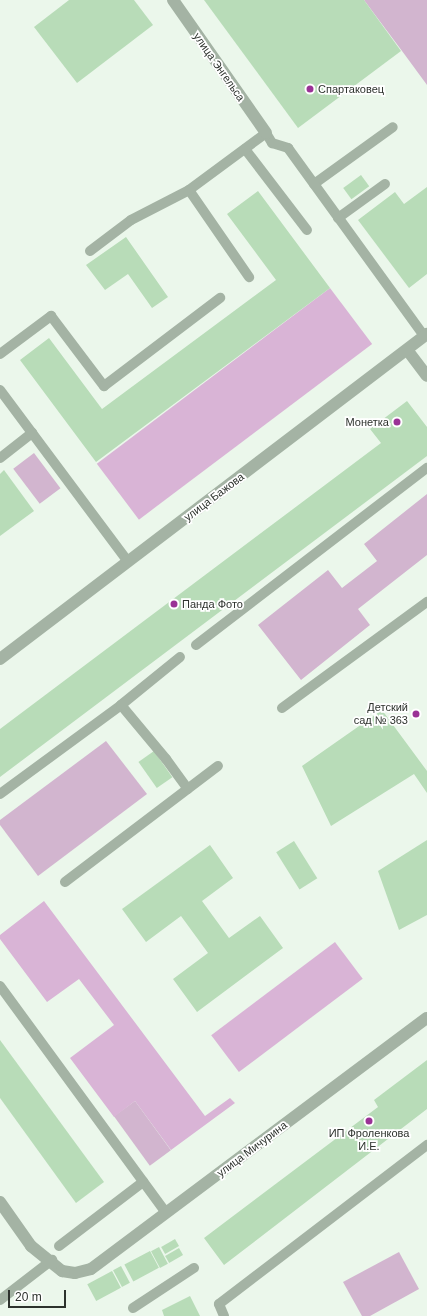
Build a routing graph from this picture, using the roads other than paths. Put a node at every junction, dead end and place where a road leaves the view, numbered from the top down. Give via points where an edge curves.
1 (173, 0) edge
2 (393, 127) dead end
3 (266, 133) junction
4 (244, 149) junction
5 (314, 184) junction
6 (385, 184) dead end
7 (189, 190) junction
8 (338, 218) junction
9 (307, 230) dead end
10 (90, 251) dead end
11 (249, 277) dead end
12 (220, 298) dead end
13 (426, 335) edge
14 (408, 351) junction
15 (0, 354) edge
16 (427, 376) edge
17 (0, 390) edge
18 (32, 433) junction
19 (0, 458) edge
20 (427, 468) edge
21 (128, 562) junction
22 (427, 602) edge
23 (196, 644) dead end
24 (180, 657) dead end
25 (0, 659) edge
26 (121, 705) junction
27 (282, 708) dead end
28 (218, 766) dead end
29 (188, 789) junction
30 (0, 794) edge
31 (65, 882) dead end
32 (0, 986) edge
33 (427, 1018) edge
34 (427, 1145) edge
35 (143, 1182) junction
36 (0, 1202) edge
37 (166, 1213) junction
38 (59, 1246) dead end
39 (52, 1260) junction
40 (194, 1268) dead end
41 (0, 1300) edge
42 (133, 1308) dead end
43 (224, 1316) edge

1 - 3 street, улица Энгельса
2 - 5 lane
3 - 4 lane
3 - 5 lane via 272,142 288,148
4 - 7 lane
4 - 9 lane
5 - 8 lane
6 - 8 lane
7 - 10 lane via 131,220
7 - 11 lane
8 - 13 lane
12 - 15 lane via 104,386 51,316
13 - 14 street, улица Бажова
14 - 16 street
14 - 21 street, улица Бажова
17 - 18 lane
18 - 19 lane
18 - 21 lane
20 - 23 lane
21 - 25 street, улица Бажова
22 - 27 lane
24 - 26 lane
26 - 29 lane
26 - 30 lane
28 - 29 lane
29 - 31 lane
32 - 35 lane
33 - 37 street, улица Мичурина
34 - 43 lane via 219,1304
35 - 37 lane
35 - 38 lane
36 - 39 street via 31,1246
37 - 39 street, улица Мичурина via 91,1269 75,1274 62,1271
39 - 41 lane
40 - 42 lane

